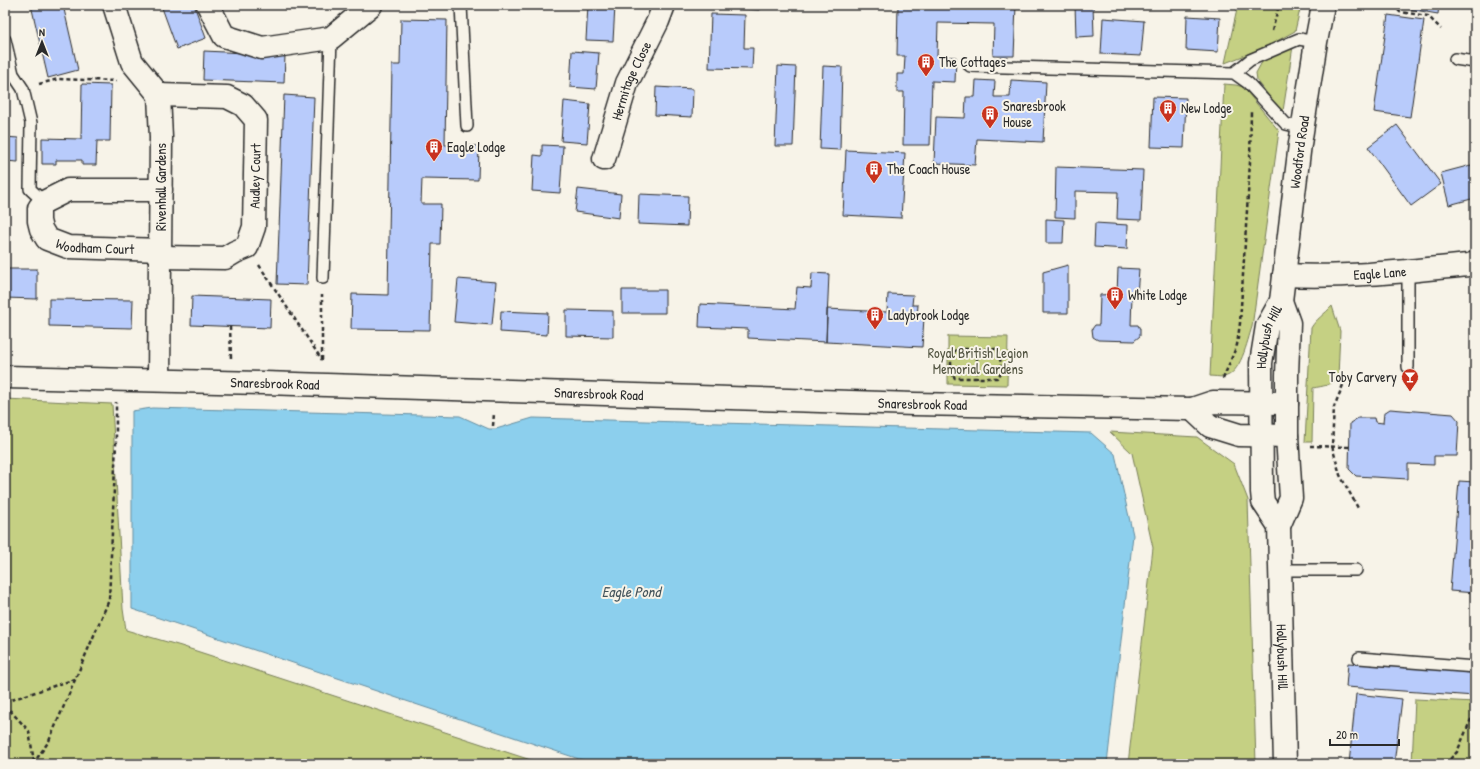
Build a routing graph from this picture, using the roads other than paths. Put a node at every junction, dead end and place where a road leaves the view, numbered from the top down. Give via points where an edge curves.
1 (114, 5) edge
2 (208, 5) edge
3 (371, 5) edge
4 (461, 5) edge
5 (664, 5) edge
6 (1323, 5) edge
7 (331, 38) junction
8 (5, 40) edge
9 (1316, 42) junction
10 (1455, 59) dead end
11 (1475, 62) edge
12 (970, 66) dead end
13 (1234, 73) junction
14 (159, 95) junction
15 (467, 126) dead end
16 (1303, 128) junction
17 (604, 159) dead end
18 (161, 190) junction
19 (44, 202) junction
20 (160, 253) junction
21 (1475, 263) edge
22 (1408, 271) junction
23 (1284, 275) junction
24 (322, 278) road end
25 (1281, 301) junction
26 (1408, 367) dead end
27 (5, 376) edge
28 (159, 380) junction
29 (1261, 403) junction
30 (1287, 403) junction
31 (1192, 409) junction
32 (1287, 436) junction
33 (1261, 437) junction
34 (1280, 526) junction
35 (1280, 570) junction
36 (1356, 570) dead end
37 (1359, 658) dead end
38 (1475, 667) edge
39 (1285, 764) edge

1 - 14 street via 132,62
2 - 7 street via 224,36 262,48
3 - 7 street
4 - 15 lane
5 - 17 street, Hermitage Close via 627,83
6 - 9 street, Woodford Road
7 - 24 lane
8 - 19 lane via 13,74 23,89 31,123 30,189
9 - 13 lane via 1299,39 1250,60
9 - 16 street, Woodford Road
10 - 11 lane
12 - 13 lane
13 - 16 lane via 1253,88 1286,124
14 - 18 street, Rivenhall Gardens
14 - 20 street, Audley Court via 227,97 243,105 256,120 254,227 248,247 225,258
16 - 23 street, Woodford Road
18 - 19 street via 68,190
18 - 20 street, Rivenhall Gardens
19 - 20 street, Woodham Court via 39,208 39,221 47,239 68,247
20 - 28 street, Rivenhall Gardens
21 - 22 street, Eagle Lane
22 - 23 street, Eagle Lane
22 - 26 lane
23 - 25 street, Woodford Road
25 - 29 street, Hollybush Hill via 1267,326 1261,364
25 - 30 street, Hollybush Hill via 1289,322
27 - 28 street, Snaresbrook Road
28 - 31 street, Snaresbrook Road via 914,404
29 - 30 street, Snaresbrook Road
29 - 31 street, Snaresbrook Road via 1213,402
29 - 33 street, Hollybush Hill
30 - 32 street, Hollybush Hill
31 - 33 street via 1210,426 1239,435
32 - 33 street
32 - 34 street, Hollybush Hill via 1290,498
33 - 34 street, Hollybush Hill via 1263,502
34 - 35 street, Hollybush Hill
35 - 36 lane
35 - 39 street, Hollybush Hill
37 - 38 lane

